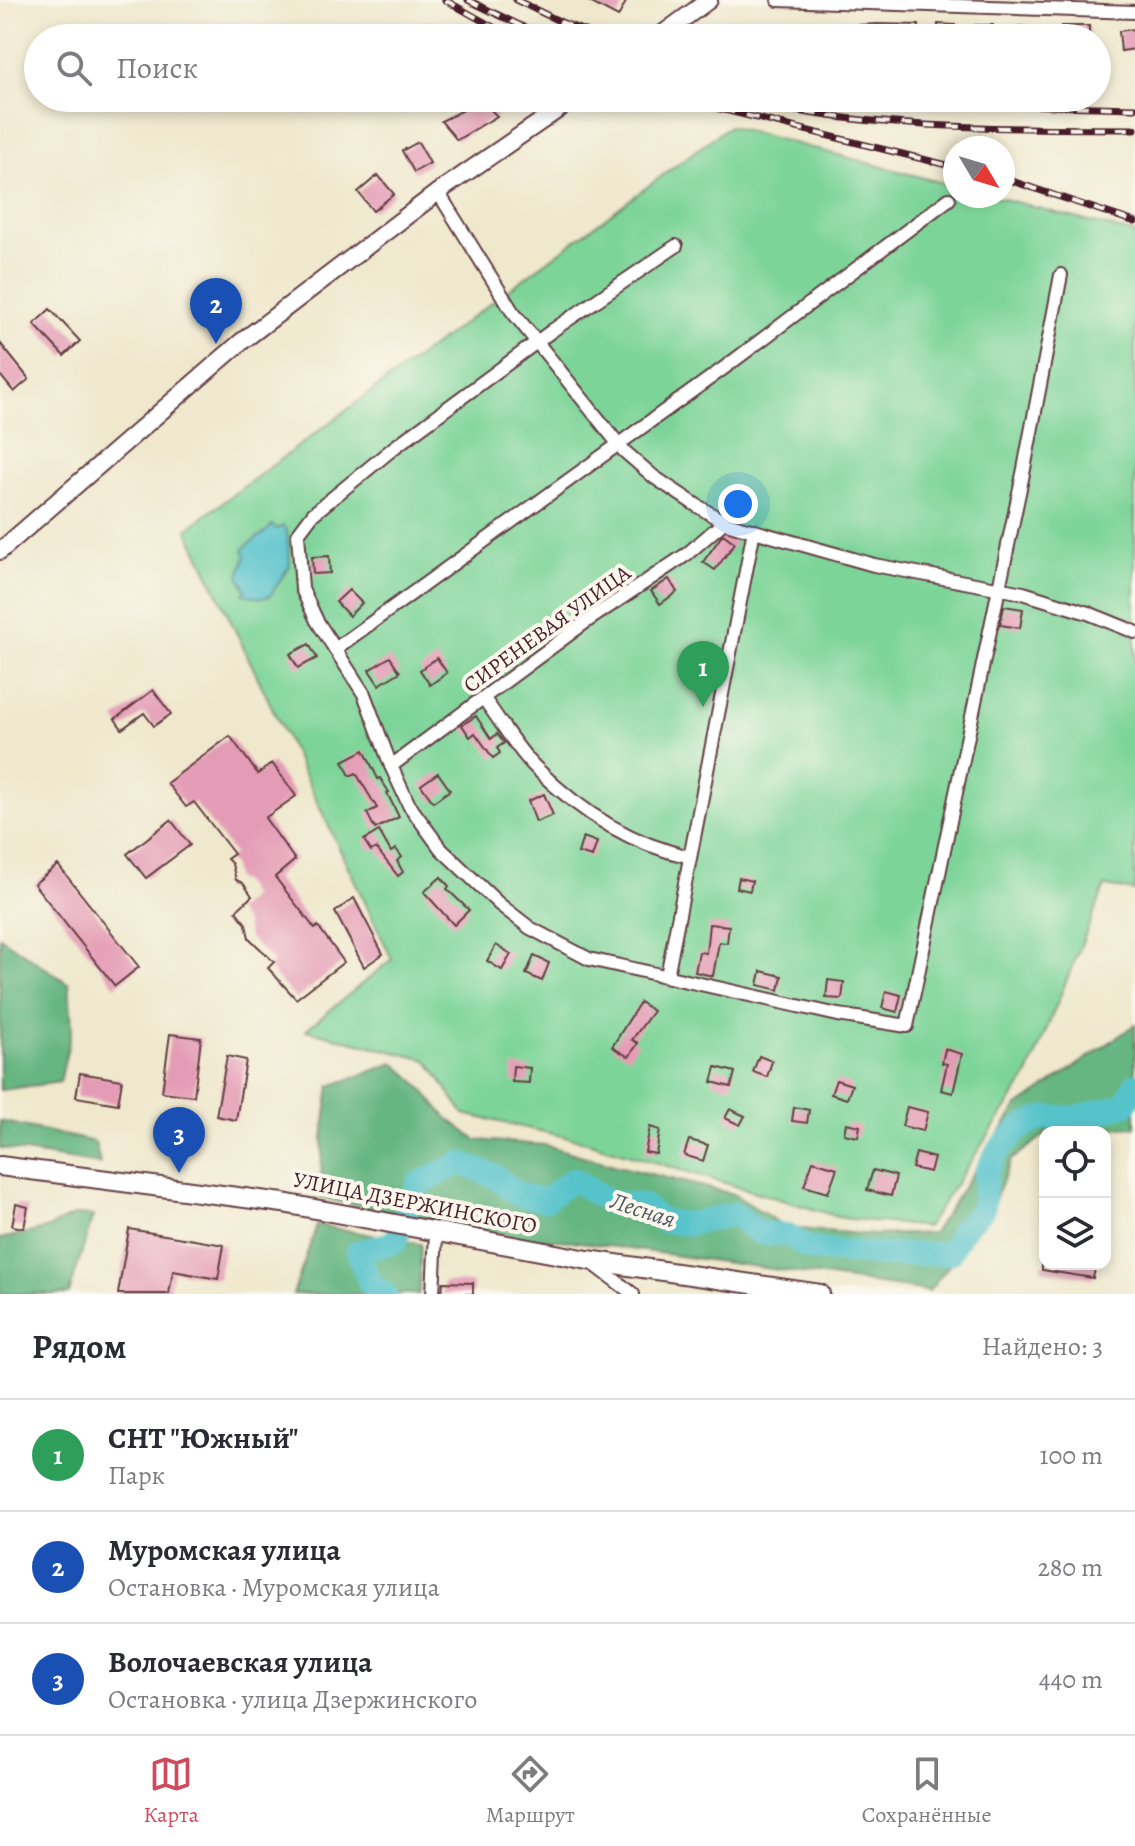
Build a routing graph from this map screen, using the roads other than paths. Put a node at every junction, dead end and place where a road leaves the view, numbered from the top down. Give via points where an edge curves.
1 (709, 0) edge
2 (778, 0) edge
3 (1135, 12) edge
4 (676, 24) edge
5 (555, 112) edge
6 (438, 192) junction
7 (943, 203) edge
8 (676, 246) dead end
9 (1061, 275) dead end
10 (536, 343) junction
11 (619, 444) junction
12 (724, 522) junction
13 (754, 530) junction
14 (0, 551) edge
15 (999, 589) junction
16 (1135, 632) edge
17 (335, 649) junction
18 (484, 699) junction
19 (391, 766) junction
20 (690, 857) junction
21 (667, 976) junction
22 (0, 1166) edge
23 (436, 1233) junction
24 (588, 1260) junction
25 (433, 1294) edge
26 (633, 1294) edge
27 (820, 1294) edge

1 - 4 main road
2 - 3 street
5 - 6 main road
6 - 10 street
6 - 14 main road via 241,342
7 - 11 street
8 - 10 street
9 - 15 street
10 - 11 street
10 - 17 street via 396,446 298,534 302,589
11 - 12 street via 654,477
11 - 17 street
12 - 13 street
12 - 18 street, СИРЕНЕВАЯ УЛИЦА
13 - 15 street via 874,565
13 - 20 street
15 - 16 street
15 - 21 street via 907,1026
17 - 19 street via 364,694
18 - 19 street, СИРЕНЕВАЯ УЛИЦА
18 - 20 street via 534,767 580,806 634,840
19 - 21 street via 409,805 441,849 530,928 589,959
20 - 21 street
22 - 23 main road, УЛИЦА ДЗЕРЖИНСКОГО via 283,1203
23 - 24 main road, УЛИЦА ДЗЕРЖИНСКОГО
23 - 25 street
24 - 26 street
24 - 27 main road, УЛИЦА ДЗЕРЖИНСКОГО

